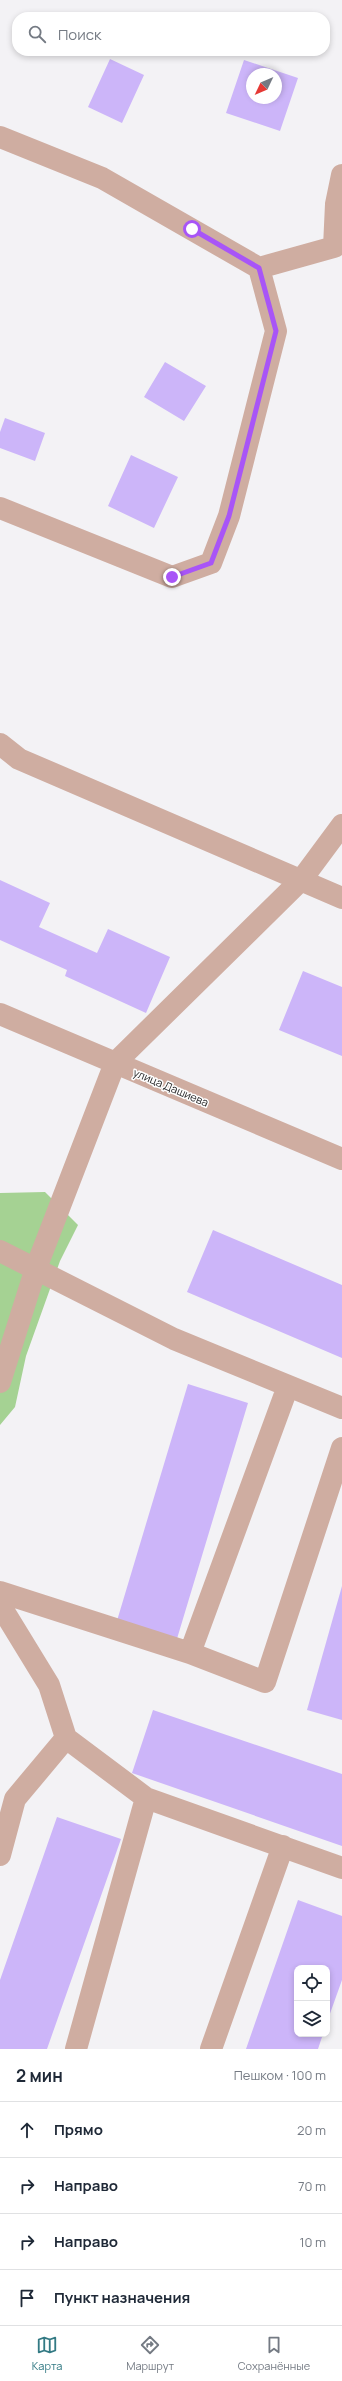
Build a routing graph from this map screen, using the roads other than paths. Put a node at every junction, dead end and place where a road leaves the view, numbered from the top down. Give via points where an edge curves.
1 (0, 137) edge
2 (342, 175) edge
3 (259, 268) junction
4 (0, 508) edge
5 (0, 744) edge
6 (342, 826) edge
7 (302, 879) junction
8 (342, 898) edge
9 (0, 1014) edge
10 (116, 1063) junction
11 (342, 1159) edge
12 (0, 1251) edge
13 (36, 1268) junction
14 (0, 1382) edge
15 (288, 1386) junction
16 (342, 1408) edge
17 (342, 1448) edge
18 (0, 1592) edge
19 (0, 1605) edge
20 (190, 1654) junction
21 (66, 1738) junction
22 (146, 1798) junction
23 (283, 1846) junction
24 (0, 1855) edge
25 (342, 1868) edge
26 (76, 2049) edge
27 (211, 2049) edge

1 - 3 street via 102,178
2 - 3 street via 336,204 334,247
3 - 4 street via 276,331 229,516 211,563 172,577
5 - 7 street via 19,759
6 - 7 street
7 - 8 street
7 - 10 street
9 - 10 street, улица Дашиева
10 - 11 street, улица Дашиева
10 - 13 street
12 - 13 street
13 - 14 street
13 - 15 street via 174,1339
15 - 16 street
15 - 20 street
17 - 20 street via 265,1682
18 - 20 street
19 - 21 street via 49,1685
21 - 22 street
21 - 24 street via 15,1799
22 - 23 street
22 - 26 street
23 - 25 street
23 - 27 street

